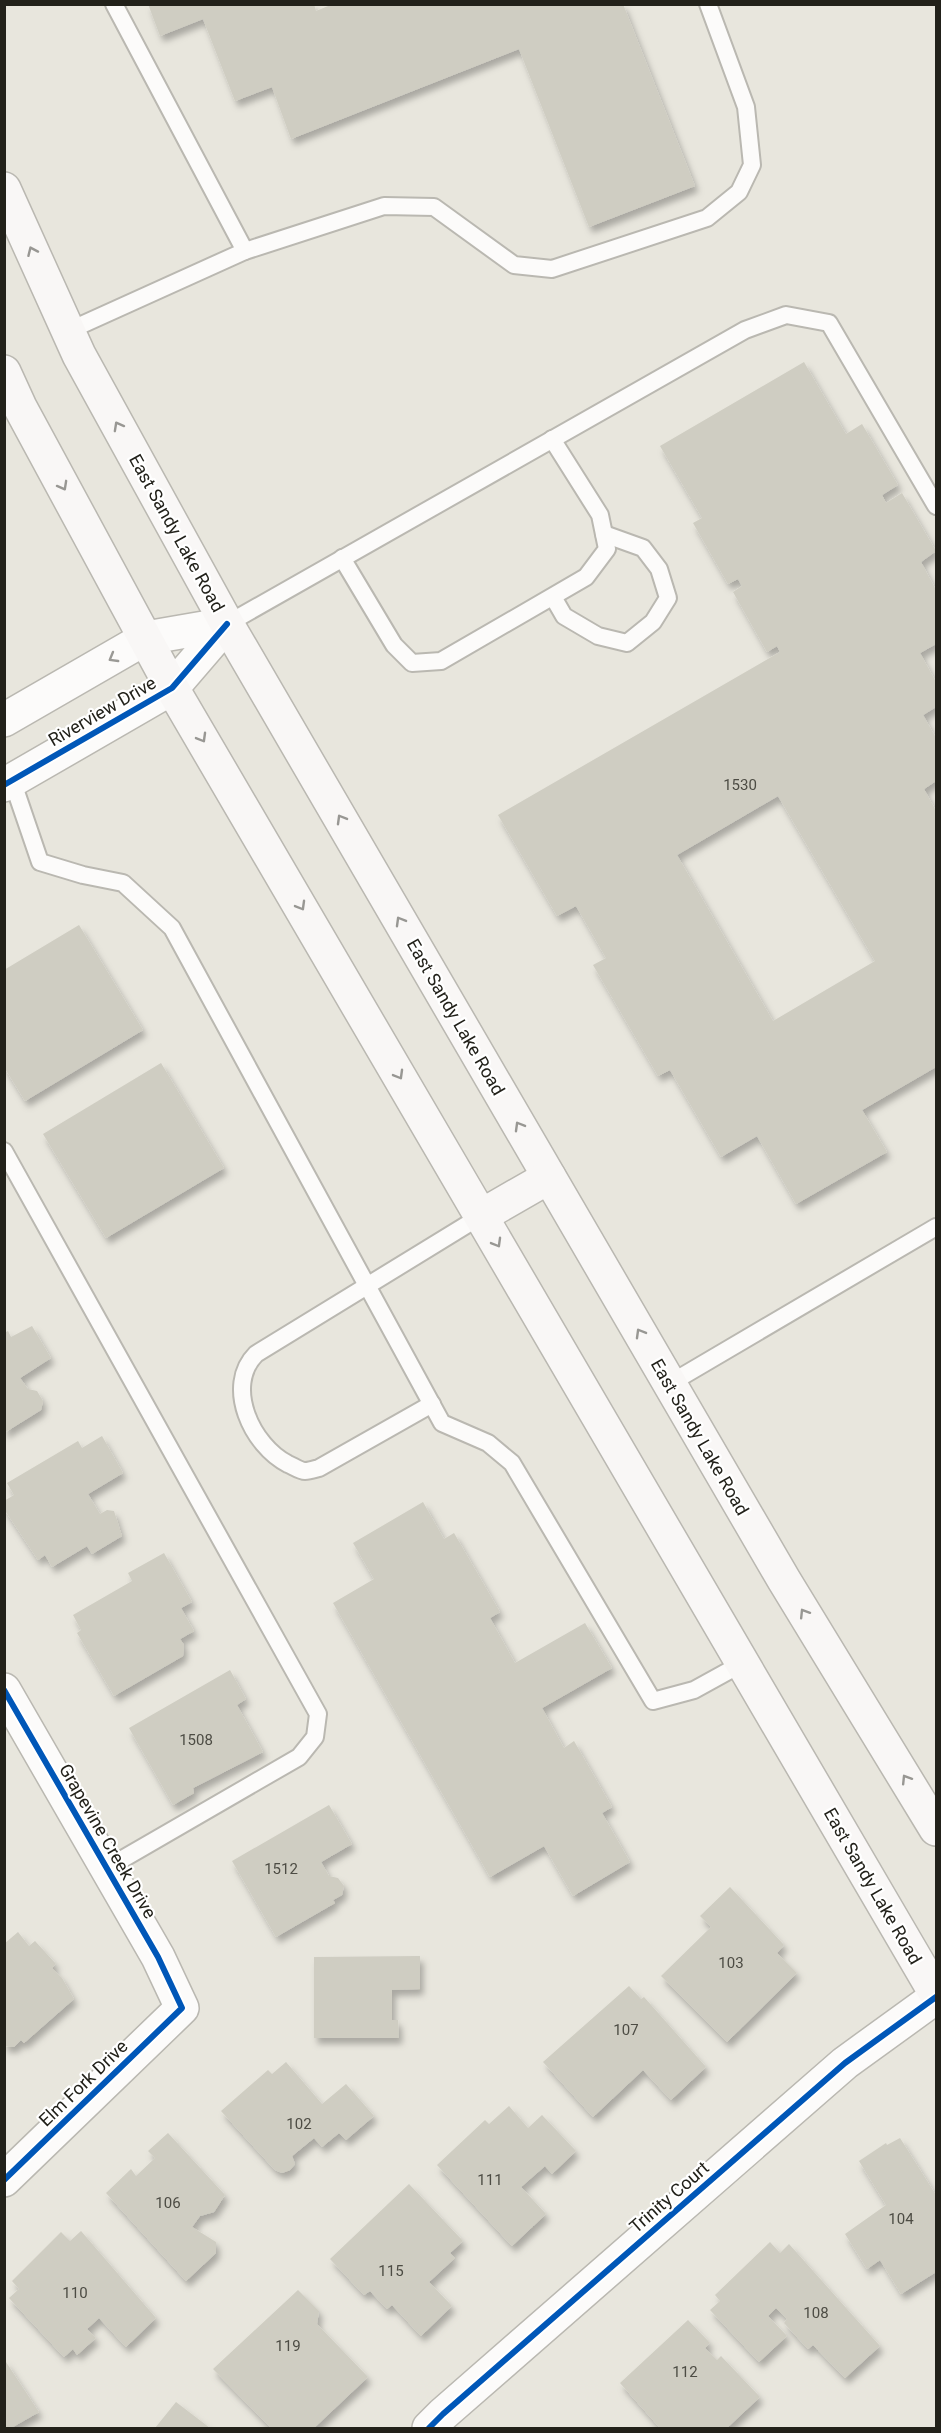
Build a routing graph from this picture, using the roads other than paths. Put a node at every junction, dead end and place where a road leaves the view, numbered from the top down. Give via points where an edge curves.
1 (114, 4) edge
2 (708, 4) edge
3 (4, 189) edge
4 (245, 251) junction
5 (68, 331) junction
6 (4, 372) edge
7 (552, 439) junction
8 (936, 506) edge
9 (604, 534) junction
10 (342, 558) junction
11 (553, 597) junction
12 (227, 624) junction
13 (146, 638) junction
14 (172, 688) junction
15 (4, 720) edge
16 (7, 777) edge
17 (4, 1151) edge
18 (549, 1177) junction
19 (482, 1216) junction
20 (936, 1227) edge
21 (367, 1286) junction
22 (669, 1384) junction
23 (432, 1404) junction
24 (743, 1664) junction
25 (4, 1690) edge
26 (936, 1829) edge
27 (106, 1868) junction
28 (936, 1996) edge
29 (182, 2008) joint
30 (4, 2180) edge
31 (429, 2428) edge

1 - 4 lane
2 - 4 lane via 746,107 752,165 739,192 707,218 552,269 514,265 434,207 384,206
5 -> 3 main road, East Sandy Lake Road
4 - 5 lane
12 -> 5 main road, East Sandy Lake Road
6 -> 13 main road, East Sandy Lake Road
7 - 8 lane via 745,330 786,315 829,323
7 - 9 lane via 600,515
7 - 10 lane
9 - 11 lane via 607,549 586,577
9 - 11 lane via 643,548 659,569 668,598 653,622 627,643 598,636 564,616
10 - 11 lane via 394,645 412,663 441,661
10 - 12 lane
12 - 13 street
12 - 14 street, Riverview Drive
18 -> 12 main road, East Sandy Lake Road
13 - 14 main road, East Sandy Lake Road
13 -> 15 street
14 - 16 street, Riverview Drive
14 -> 19 main road, East Sandy Lake Road
16 - 21 lane via 40,862 123,883 172,928
17 - 27 lane via 318,1714 315,1737 299,1757
18 - 19 main road
22 -> 18 main road, East Sandy Lake Road
19 - 21 lane
19 -> 24 main road, East Sandy Lake Road
20 - 22 lane
21 - 23 lane
21 - 23 lane via 247,1363 241,1391 248,1419 281,1460 304,1472 319,1468
26 -> 22 main road, East Sandy Lake Road
23 - 24 lane via 442,1423 488,1443 512,1463 653,1701 694,1690
24 - 28 main road, East Sandy Lake Road
25 - 27 street, Grapevine Creek Drive
27 - 29 street, Grapevine Creek Drive via 158,1957
28 - 31 street, Trinity Court via 845,2063
29 - 30 street, Elm Fork Drive

